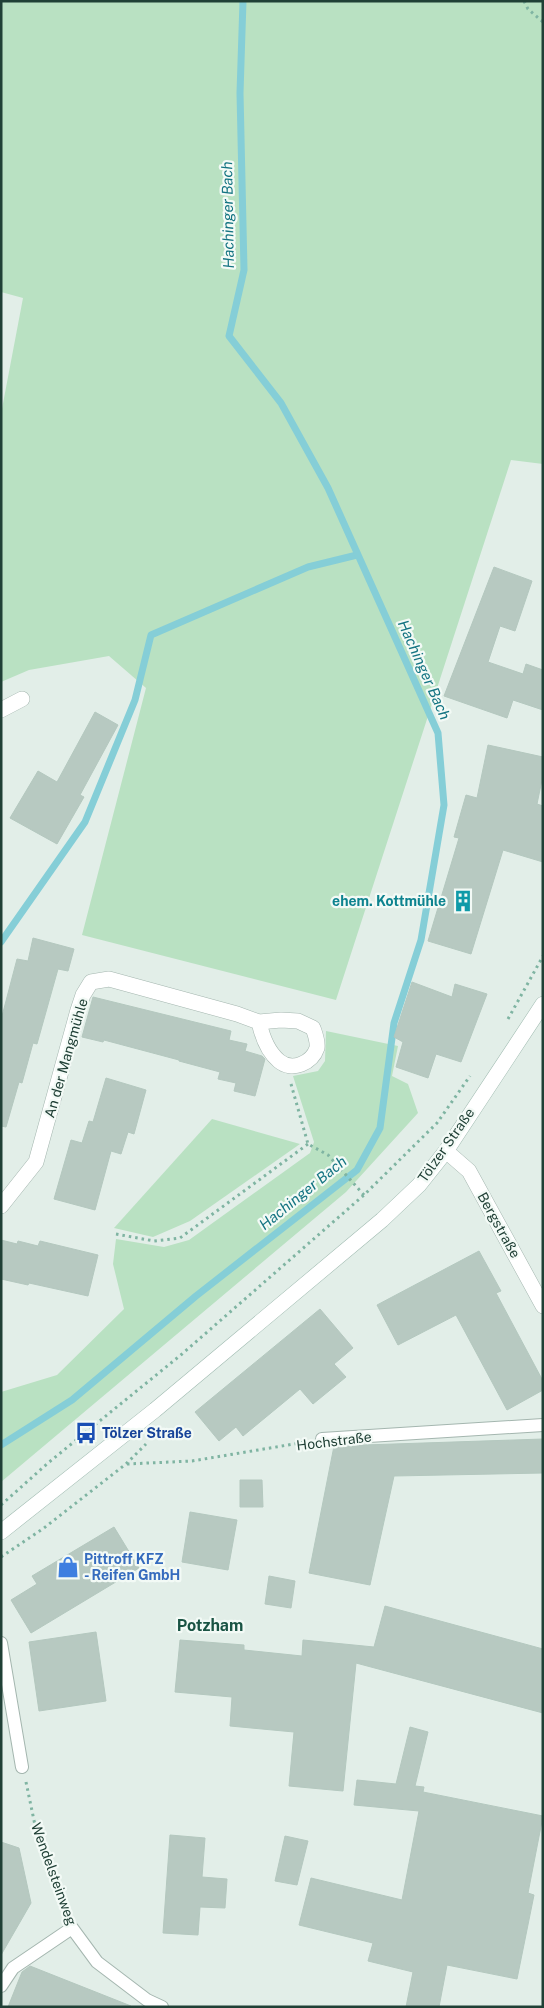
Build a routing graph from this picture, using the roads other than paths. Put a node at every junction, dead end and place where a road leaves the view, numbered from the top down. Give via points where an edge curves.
1 (22, 699) dead end
2 (1, 710) edge
3 (543, 1004) edge
4 (259, 1022) junction
5 (446, 1151) junction
6 (1, 1206) edge
7 (543, 1306) edge
8 (543, 1424) edge
9 (322, 1439) road end
10 (1, 1532) edge
11 (1, 1643) edge
12 (22, 1767) road end
13 (1, 1986) edge
14 (146, 2003) edge
15 (162, 2007) edge

1 - 2 street
3 - 5 street, Tölzer Straße
4 - 4 street, An der Mangmühle via 263,1037 278,1060 288,1066 311,1059 317,1046 313,1028 298,1021
4 - 6 street, An der Mangmühle via 109,979 91,982 78,1010 36,1162
5 - 7 street, Bergstraße via 469,1171
5 - 10 street, Tölzer Straße via 419,1184 382,1220 154,1410
8 - 9 lane, Hochstraße
11 - 12 lane
13 - 14 lane, Wendelsteinweg via 13,1968 72,1928 98,1962
14 - 15 lane, Wendelsteinweg

